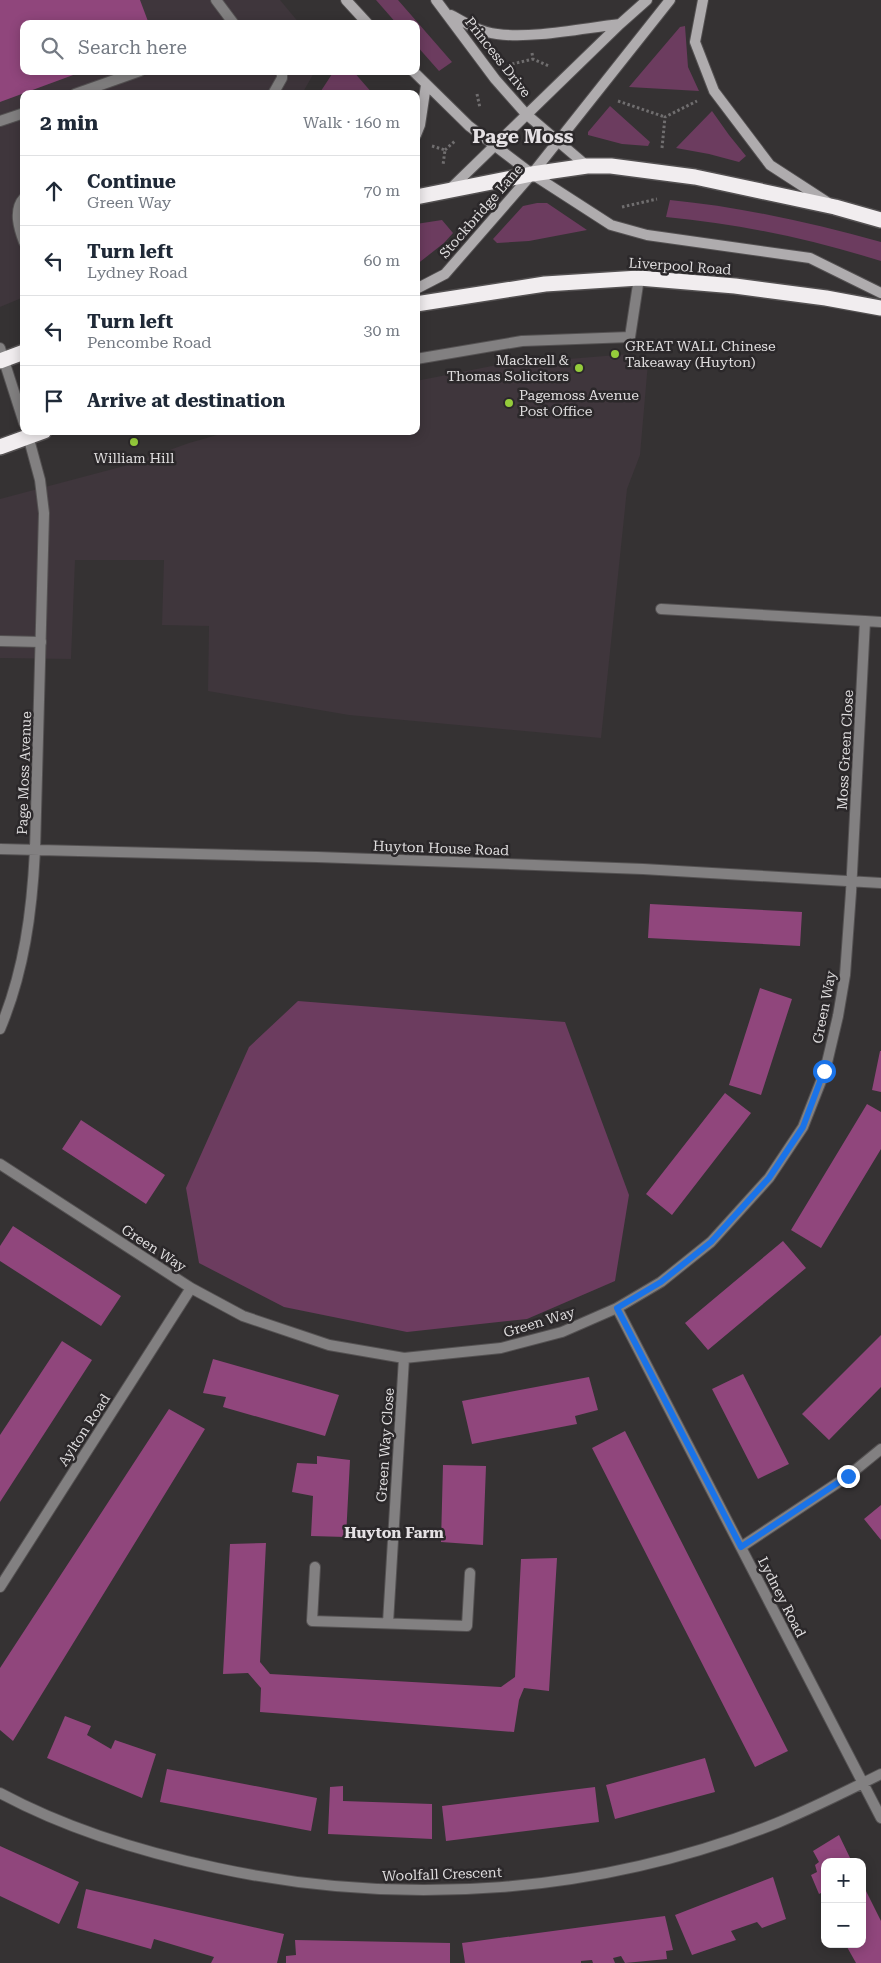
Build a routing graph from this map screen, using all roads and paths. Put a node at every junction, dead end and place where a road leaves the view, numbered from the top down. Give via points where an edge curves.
1 (216, 0) edge
2 (346, 0) edge
3 (436, 0) edge
4 (647, 0) edge
5 (670, 0) edge
6 (703, 0) edge
7 (448, 14) junction
8 (231, 20) edge
9 (364, 20) edge
10 (620, 24) junction
11 (531, 47) dead end
12 (533, 59) junction
13 (512, 64) dead end
14 (549, 66) dead end
15 (129, 75) edge
16 (282, 75) edge
17 (417, 75) edge
18 (426, 85) junction
19 (86, 90) edge
20 (275, 90) edge
21 (478, 94) dead end
22 (702, 98) dead end
23 (618, 101) dead end
24 (20, 114) edge
25 (482, 114) dead end
26 (526, 114) junction
27 (665, 117) junction
28 (0, 121) edge
29 (420, 125) edge
30 (457, 139) dead end
31 (558, 141) junction
32 (431, 145) dead end
33 (494, 145) junction
34 (662, 148) dead end
35 (445, 150) junction
36 (443, 165) dead end
37 (587, 166) junction
38 (532, 174) junction
39 (448, 191) junction
40 (420, 196) edge
41 (657, 199) dead end
42 (20, 205) edge
43 (619, 207) dead end
44 (835, 207) junction
45 (881, 220) edge
46 (20, 227) edge
47 (639, 278) junction
48 (420, 287) edge
49 (881, 293) edge
50 (420, 303) edge
51 (881, 308) edge
52 (20, 353) edge
53 (1, 356) edge
54 (420, 358) edge
55 (20, 411) edge
56 (26, 435) edge
57 (28, 435) edge
58 (0, 447) edge
59 (661, 608) dead end
60 (865, 621) junction
61 (881, 622) edge
62 (0, 641) edge
63 (41, 642) junction
64 (0, 849) edge
65 (36, 850) junction
66 (852, 881) junction
67 (881, 883) edge
68 (0, 1029) edge
69 (0, 1164) edge
70 (191, 1288) junction
71 (617, 1308) junction
72 (404, 1358) junction
73 (881, 1450) edge
74 (741, 1547) junction
75 (314, 1567) dead end
76 (470, 1573) dead end
77 (0, 1587) edge
78 (388, 1623) junction
79 (881, 1774) edge
80 (863, 1783) junction
81 (0, 1793) edge
82 (881, 1818) edge

1 - 8 street
2 - 9 main road
3 - 7 main road, Princess Drive
4 - 10 main road
5 - 31 main road, Stockbridge Lane
6 - 44 main road via 695,42 714,92 770,165
7 - 10 main road via 472,27 496,34 530,34
7 - 26 main road, Princess Drive via 495,79
10 - 26 main road
11 - 12 path
12 - 13 path
12 - 14 path
15 - 19 street
16 - 20 street
17 - 18 main road
18 - 29 main road
18 - 33 main road
21 - 25 path
22 - 27 path
23 - 27 path
24 - 28 street
26 - 31 main road, Princess Drive
26 - 33 main road
27 - 34 path
30 - 35 path
31 - 37 main road, Princess Drive
31 - 38 main road, Stockbridge Lane
32 - 35 path
33 - 38 main road
33 - 39 main road
35 - 36 path
37 - 38 highway
37 - 44 highway via 677,174
38 - 39 highway
38 - 48 main road, Stockbridge Lane via 445,274
38 - 49 main road, Liverpool Road via 611,225 647,235 810,258
39 - 40 highway
41 - 43 path
42 - 46 street via 17,216
44 - 45 highway
47 - 50 highway, Liverpool Road via 546,284
47 - 51 highway, Liverpool Road via 735,286
47 - 54 street via 630,337 522,341
52 - 53 highway
53 - 55 street
56 - 58 highway
57 - 63 street, Page Moss Avenue via 40,480 44,513
59 - 60 street
60 - 61 street
60 - 66 street, Moss Green Close
62 - 63 street
63 - 65 street, Page Moss Avenue
64 - 65 street, Huyton House Road
65 - 66 street, Huyton House Road via 317,857
65 - 68 street, Page Moss Avenue via 26,947
66 - 67 street, Huyton House Road
66 - 71 street, Green Way via 845,974 838,1016 824,1071 803,1127 769,1178 711,1242 661,1282
69 - 70 street, Green Way
70 - 72 street, Green Way via 243,1316 312,1339
70 - 77 street, Aylton Road
71 - 72 street, Green Way via 562,1332 500,1348
71 - 74 street, Lydney Road
72 - 78 street, Green Way Close
73 - 74 street via 848,1476
74 - 80 street, Lydney Road
75 - 78 street via 312,1621
76 - 78 street via 467,1626
79 - 80 street, Woolfall Crescent
80 - 81 street, Woolfall Crescent via 776,1823 664,1860 548,1882 432,1890 369,1890 305,1884 203,1865 99,1836
80 - 82 street, Lydney Road

